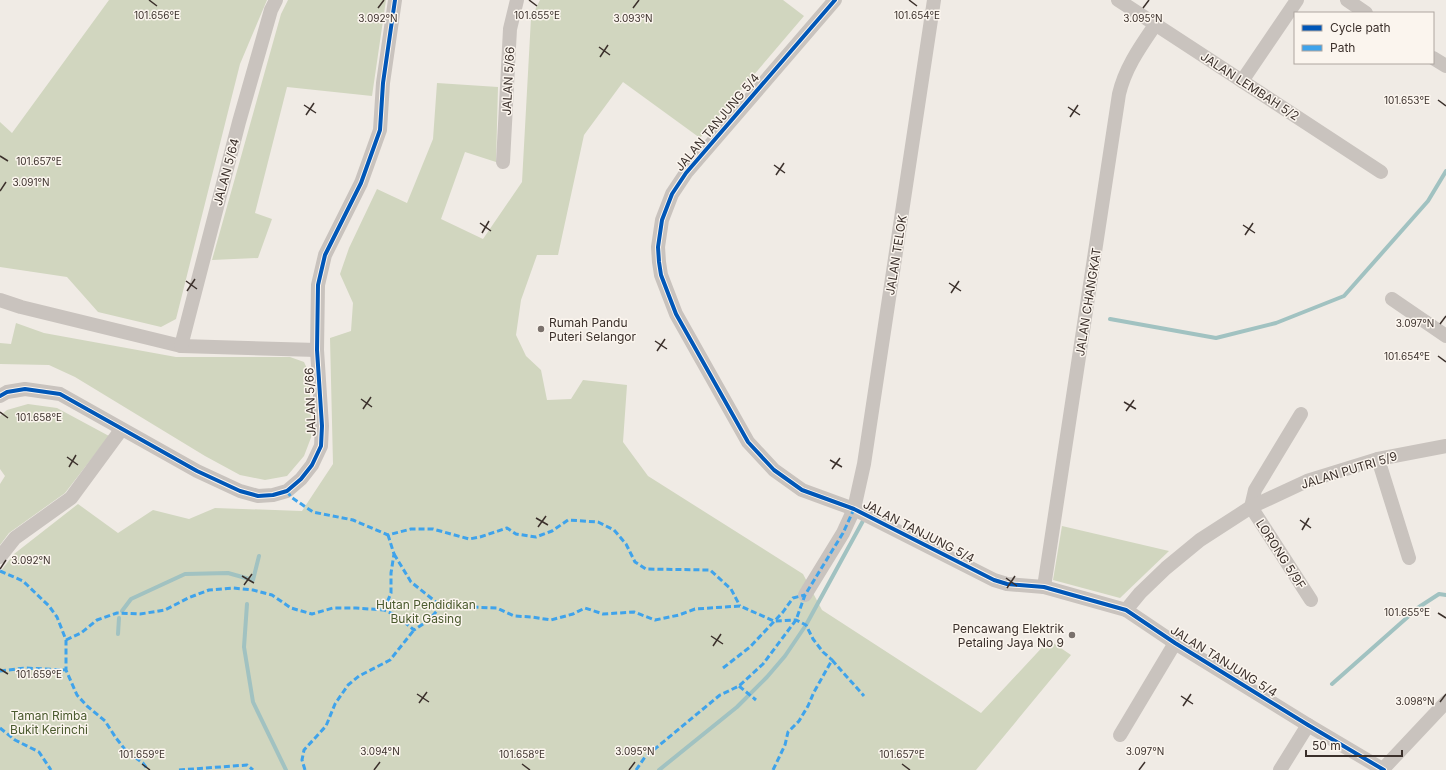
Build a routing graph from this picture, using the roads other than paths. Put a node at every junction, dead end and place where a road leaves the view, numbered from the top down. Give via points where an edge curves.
1 (276, 0) edge
2 (395, 0) edge
3 (517, 0) edge
4 (835, 0) edge
5 (934, 0) edge
6 (1118, 0) edge
7 (1297, 0) edge
8 (1347, 0) edge
9 (1365, 12) edge
10 (1155, 25) junction
11 (1434, 59) edge
12 (1446, 66) edge
13 (1242, 81) junction
14 (503, 162) dead end
15 (1381, 172) dead end
16 (1392, 299) dead end
17 (0, 300) edge
18 (1446, 336) edge
19 (181, 346) junction
20 (317, 350) junction
21 (0, 396) edge
22 (1301, 414) dead end
23 (121, 430) junction
24 (1446, 446) edge
25 (1378, 459) junction
26 (1251, 507) junction
27 (854, 509) junction
28 (0, 557) edge
29 (1409, 558) dead end
30 (1044, 587) junction
31 (805, 596) dead end
32 (1311, 600) dead end
33 (1126, 610) junction
34 (1176, 643) junction
35 (1446, 702) edge
36 (1308, 725) junction
37 (1120, 734) dead end
38 (1280, 770) edge
39 (1384, 770) edge

1 - 19 street, JALAN 5/64 via 239,122
2 - 20 street, JALAN 5/66 via 383,83 380,130 361,183 324,255 318,285
3 - 14 street, JALAN 5/66 via 510,29
4 - 27 street, JALAN TANJUNG 5/4 via 686,173 672,194 662,220 658,247 661,275 676,314 748,442 774,470 802,490
5 - 27 street, JALAN TELOK via 864,464
6 - 10 street, JALAN LEMBAH 5/2
7 - 13 street
8 - 9 street
10 - 13 street, JALAN LEMBAH 5/2
10 - 30 street, JALAN CHANGKAT via 1122,80
11 - 12 street
13 - 15 street, JALAN LEMBAH 5/2
16 - 18 street
17 - 19 street
19 - 20 street
20 - 23 street, JALAN 5/66 via 321,446 312,465 287,491 258,496 240,491
21 - 23 street, JALAN 5/66 via 25,389 60,394
22 - 26 street via 1254,490
23 - 28 street via 71,498 15,538
24 - 25 street, JALAN PUTRI 5/9
25 - 26 street, JALAN PUTRI 5/9 via 1307,481
25 - 29 street
26 - 32 street, LORONG 5/9F
26 - 33 street, JALAN PUTRI 5/9 via 1200,540 1172,563
27 - 30 street, JALAN TANJUNG 5/4 via 994,580 1008,584
27 - 31 street, JALAN TELOK via 840,539
30 - 33 street, JALAN TANJUNG 5/4
33 - 34 street, JALAN TANJUNG 5/4
34 - 36 street, JALAN TANJUNG 5/4
34 - 37 street
35 - 39 street
36 - 38 street
36 - 39 street, JALAN TANJUNG 5/4

